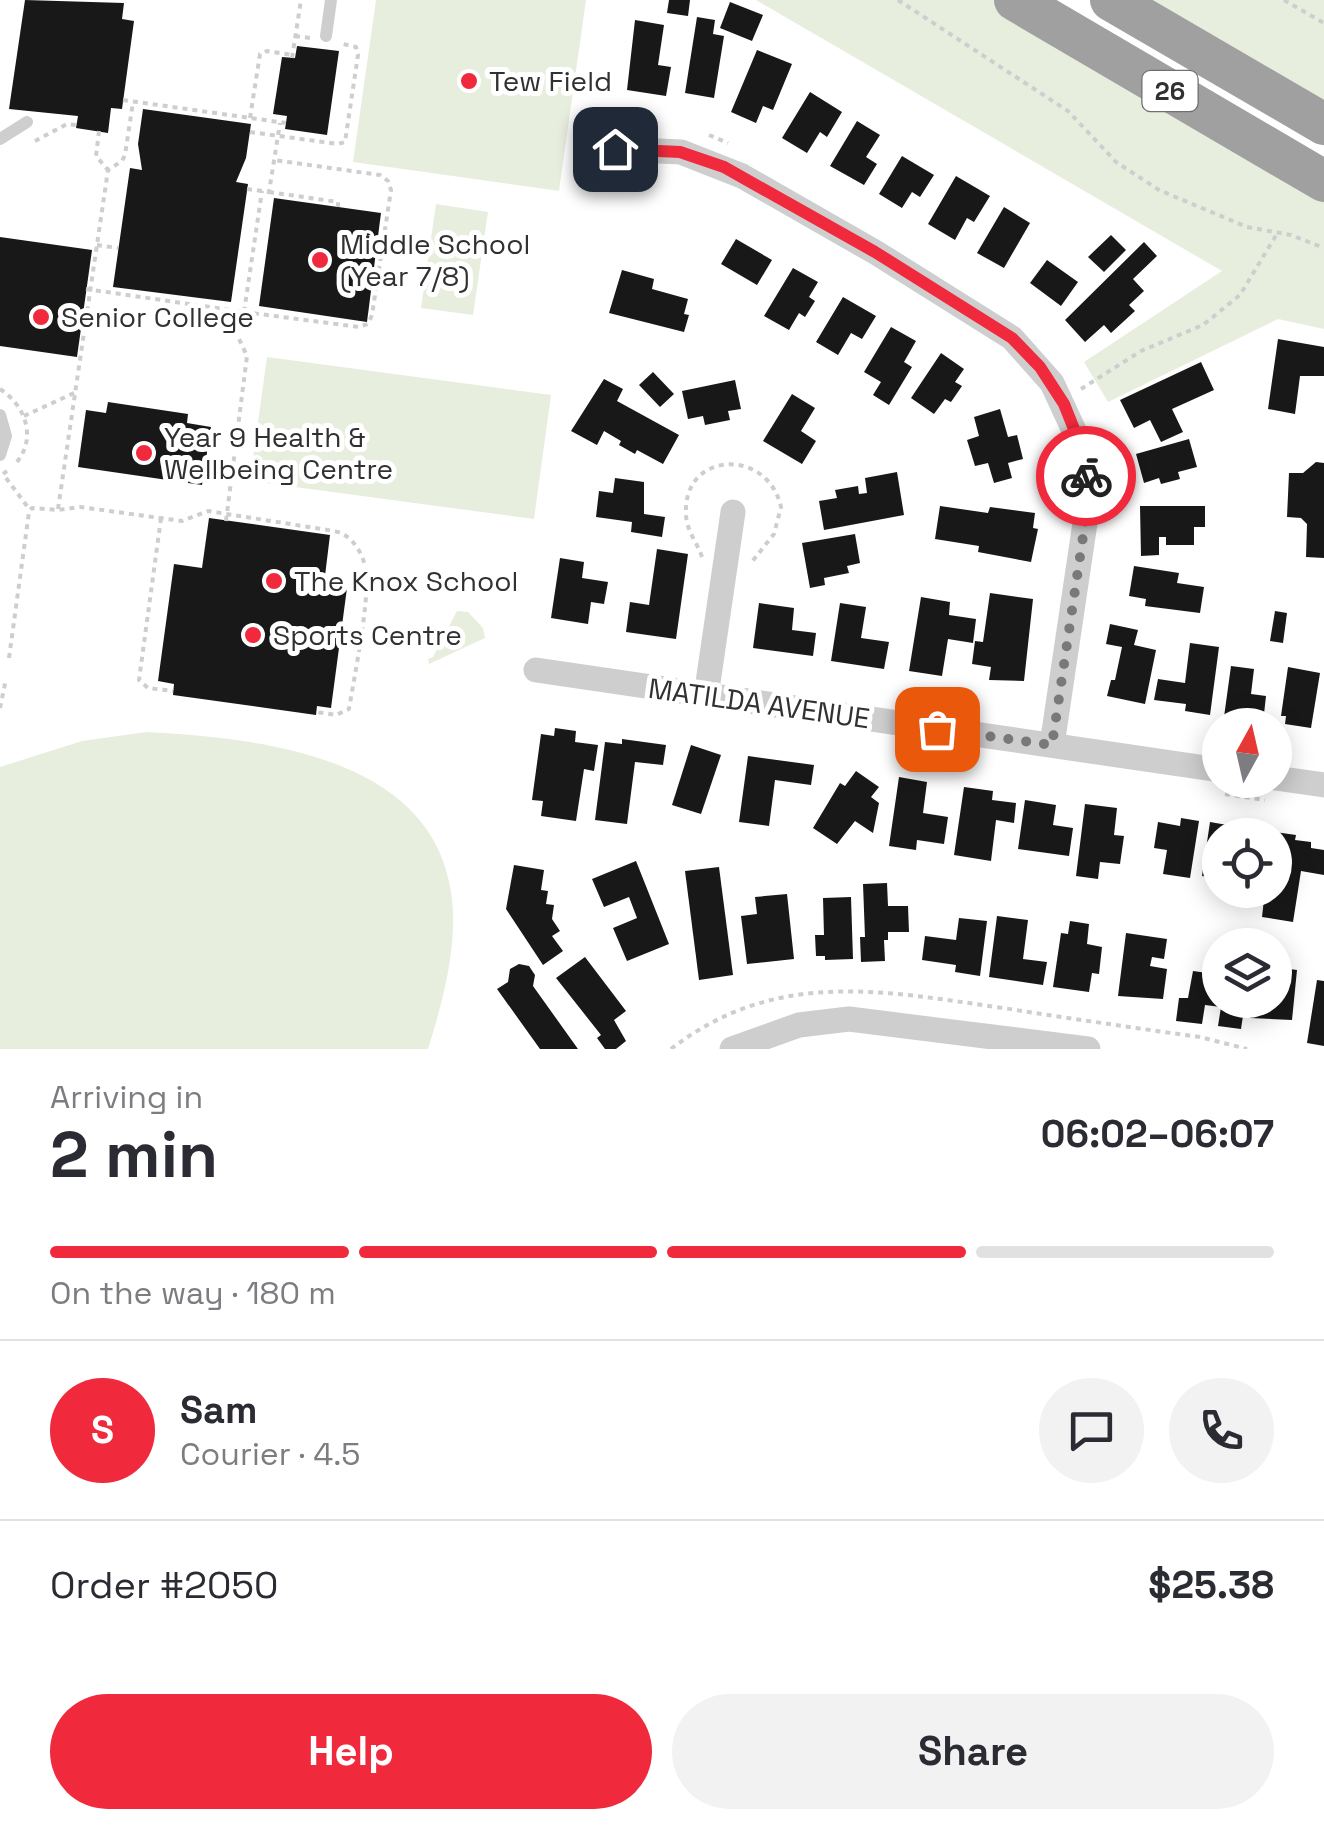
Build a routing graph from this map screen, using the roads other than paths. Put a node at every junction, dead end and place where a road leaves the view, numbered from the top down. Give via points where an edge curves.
1 (331, 0) edge
2 (1015, 0) edge
3 (1111, 0) edge
4 (328, 39) road end
5 (27, 122) dead end
6 (1324, 124) edge
7 (0, 139) edge
8 (615, 149) dead end
9 (1324, 181) edge
10 (0, 415) edge
11 (0, 454) edge
12 (733, 512) dead end
13 (536, 670) dead end
14 (706, 696) junction
15 (1052, 745) junction
16 (1202, 767) edge
17 (1292, 780) edge
18 (1324, 785) edge
19 (732, 1049) edge
20 (1088, 1049) edge

1 - 4 lane
2 - 9 highway, 26
3 - 6 highway, 26
5 - 7 lane
8 - 15 street via 680,152 742,176 992,325 1040,367 1071,422 1087,482
10 - 11 lane via 6,436
12 - 14 street
13 - 14 street, MATILDA AVENUE
14 - 15 street, MATILDA AVENUE
15 - 16 street, MATILDA AVENUE
17 - 18 street
19 - 20 street via 799,1024 849,1019

